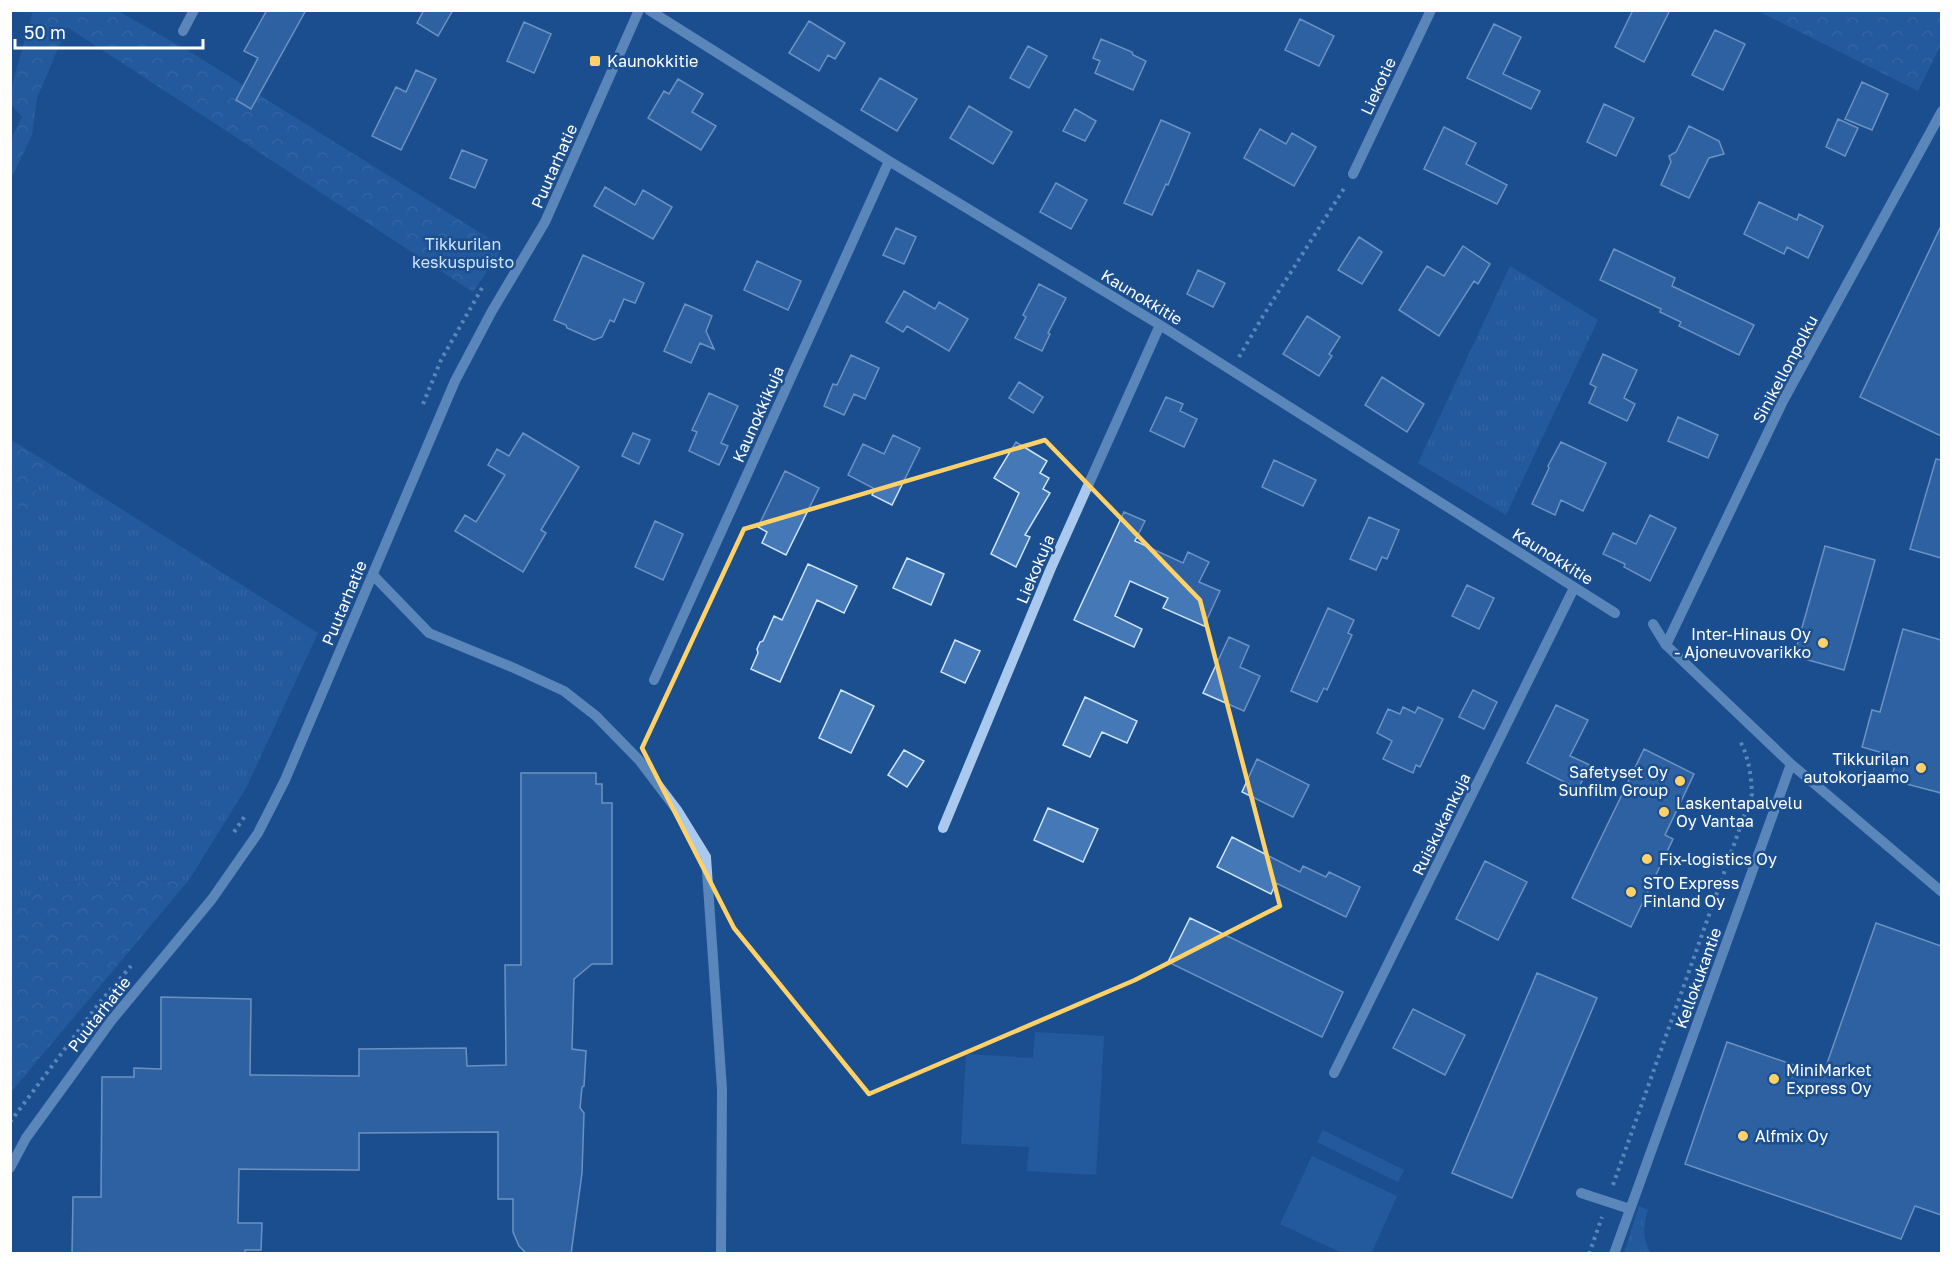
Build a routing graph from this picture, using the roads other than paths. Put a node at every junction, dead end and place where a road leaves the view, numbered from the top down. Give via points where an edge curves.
1 (194, 10) edge
2 (639, 10) edge
3 (649, 10) edge
4 (1431, 10) edge
5 (183, 31) dead end
6 (1941, 111) edge
7 (889, 161) junction
8 (1353, 174) road end
9 (1160, 325) junction
10 (373, 575) junction
11 (1574, 588) junction
12 (1615, 613) dead end
13 (1653, 624) dead end
14 (1665, 645) junction
15 (654, 680) dead end
16 (1791, 764) junction
17 (943, 828) dead end
18 (1941, 892) edge
19 (1334, 1073) dead end
20 (10, 1168) edge
21 (1581, 1193) dead end
22 (1630, 1209) junction
23 (721, 1254) edge
24 (1614, 1254) edge

1 - 5 street
2 - 10 street, Puutarhatie via 545,222 455,381
3 - 7 street, Kaunokkitie
4 - 8 street, Liekotie
6 - 14 street, Sinikellonpolku via 1783,402
7 - 9 street, Kaunokkitie
7 - 15 street, Kaunokkikuja
9 - 11 street, Kaunokkitie
9 - 17 street, Liekokuja via 1051,568
10 - 20 street, Puutarhatie via 285,780 258,833 212,899 111,1021 26,1138
10 - 23 street via 429,633 564,691 596,717 639,760 706,857 722,1089
11 - 12 street, Kaunokkitie
11 - 19 street, Ruiskukankuja
13 - 14 street
14 - 16 street
16 - 18 street
16 - 22 street, Kellokukantie
21 - 22 street
22 - 24 street, Kellokukantie

